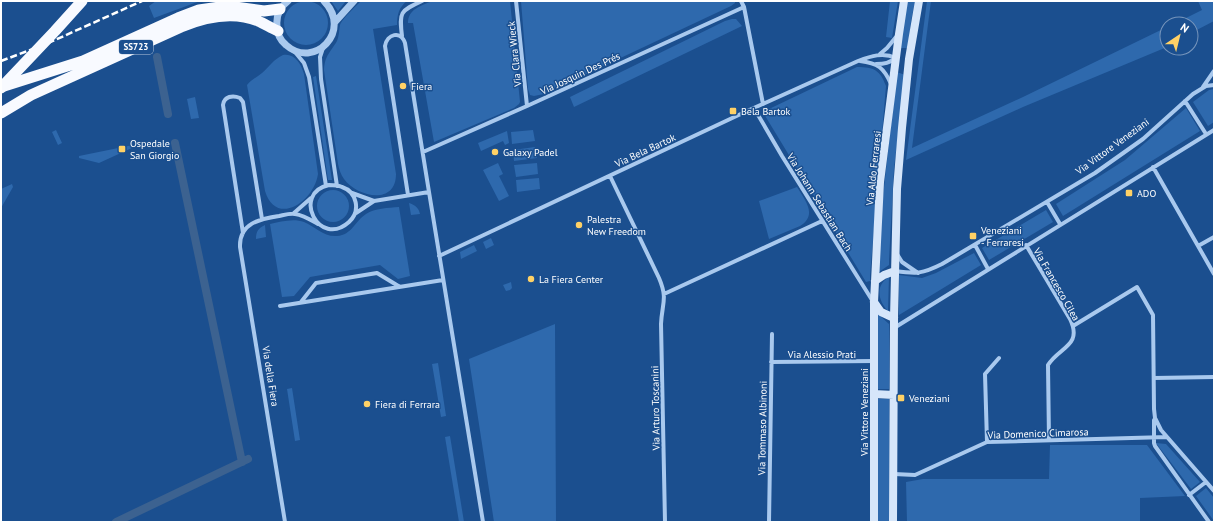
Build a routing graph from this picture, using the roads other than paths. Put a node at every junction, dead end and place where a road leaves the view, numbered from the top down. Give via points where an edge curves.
1 (82, 1) edge
2 (324, 1) edge
3 (354, 1) edge
4 (422, 1) edge
5 (516, 1) edge
6 (741, 1) edge
7 (904, 1) edge
8 (919, 1) edge
9 (284, 5) edge
10 (744, 7) junction
11 (335, 22) junction
12 (278, 31) junction
13 (899, 34) junction
14 (402, 36) junction
15 (324, 46) junction
16 (293, 50) junction
17 (877, 55) junction
18 (896, 58) junction
19 (909, 59) junction
20 (858, 61) junction
21 (876, 64) junction
22 (1214, 71) edge
23 (1214, 85) edge
24 (892, 87) junction
25 (1, 88) edge
26 (1201, 89) junction
27 (1185, 101) junction
28 (763, 104) junction
29 (527, 106) junction
30 (754, 108) junction
31 (1, 113) edge
32 (1214, 130) edge
33 (1206, 134) junction
34 (423, 152) junction
35 (1153, 167) junction
36 (610, 176) junction
37 (326, 186) junction
38 (337, 186) junction
39 (429, 192) junction
40 (351, 193) junction
41 (408, 195) junction
42 (313, 196) junction
43 (374, 201) junction
44 (1047, 202) junction
45 (294, 213) junction
46 (356, 213) junction
47 (262, 219) junction
48 (822, 221) junction
49 (318, 224) junction
50 (1060, 224) junction
51 (243, 233) junction
52 (1214, 237) edge
53 (974, 245) junction
54 (1026, 245) junction
55 (1198, 246) junction
56 (896, 251) junction
57 (439, 256) junction
58 (988, 269) junction
59 (895, 272) junction
60 (918, 273) junction
61 (1214, 274) edge
62 (443, 280) junction
63 (875, 281) junction
64 (400, 287) junction
65 (664, 294) junction
66 (874, 302) junction
67 (301, 303) junction
68 (280, 306) dead end
69 (894, 318) junction
70 (908, 319) junction
71 (1073, 326) junction
72 (894, 328) junction
73 (772, 334) dead end
74 (999, 358) dead end
75 (874, 361) junction
76 (771, 362) junction
77 (1214, 377) edge
78 (1154, 378) junction
79 (874, 394) junction
80 (894, 395) junction
81 (1154, 409) junction
82 (1167, 437) junction
83 (1154, 438) junction
84 (1049, 440) junction
85 (987, 442) junction
86 (894, 474) junction
87 (1206, 482) junction
88 (1214, 491) edge
89 (1189, 495) junction
90 (285, 522) edge
91 (484, 522) edge
92 (665, 522) edge
93 (769, 522) edge
94 (874, 522) edge
95 (894, 522) edge
96 (1209, 522) edge

1 - 25 highway, SS723, bridge
2 - 11 street via 330,7
3 - 11 street
4 - 14 street via 409,7 402,14
5 - 29 street, Via Clara Wieck
6 - 10 street
7 - 13 main road, Via Aldo Ferraresi
8 - 19 main road
9 - 12 street via 277,16
9 - 25 highway, SS723 via 264,11 235,7 199,10 83,61
10 - 28 street
10 - 29 street, Via Josquin Des Prés
11 - 15 street via 330,40
12 - 16 street via 284,43
12 - 31 highway, SS723 via 250,19 221,16 201,19 31,95
13 - 17 street, Via Bela Bartok via 888,48
13 - 18 main road, Via Aldo Ferraresi
14 - 34 street via 406,43
14 - 41 street via 390,36 385,46
15 - 16 street via 309,52
15 - 38 street via 320,57 321,79
16 - 37 street via 304,63 309,77
17 - 18 street, Via Bela Bartok via 888,54
17 - 20 street, Via Bela Bartok
18 - 19 main road
18 - 21 street via 890,63
18 - 24 main road, Via Aldo Ferraresi
19 - 56 main road via 899,158
20 - 21 street
20 - 28 street, Via Bela Bartok
21 - 24 street via 884,70
22 - 26 street
23 - 26 street, Via Vittore Veneziani
24 - 63 main road, Via Aldo Ferraresi via 880,182
26 - 27 street, Via Vittore Veneziani
27 - 33 street
27 - 44 street, Via Vittore Veneziani via 1143,139 1095,173
28 - 30 street, Via Bela Bartok
29 - 34 street, Via Josquin Des Prés
30 - 36 street, Via Bela Bartok
30 - 48 street, Via Johann Sebastian Bach
32 - 33 street
33 - 35 street
34 - 39 street
35 - 50 street
35 - 55 street
36 - 57 street, Via Bela Bartok
36 - 65 street, Via Arturo Toscanini
37 - 38 street
37 - 42 street
38 - 40 street
39 - 41 street
39 - 57 street
40 - 43 street
40 - 46 street via 356,202
41 - 43 street
42 - 45 street
42 - 49 street via 310,209
43 - 46 street
44 - 50 street
44 - 53 street, Via Vittore Veneziani
45 - 47 street
45 - 49 street
46 - 49 street via 344,226 335,229
47 - 51 street via 250,224
47 - 51 street, Via della Fiera via 243,102 240,98 232,96 225,99 223,105
48 - 65 street
48 - 66 street, Via Johann Sebastian Bach
50 - 54 street
51 - 90 street, Via della Fiera via 240,248
52 - 55 street
53 - 58 street
53 - 60 street, Via Vittore Veneziani via 942,264
54 - 58 street
54 - 71 street, Via Francesco Cilea
55 - 61 street
56 - 59 main road
56 - 60 street via 902,262
57 - 62 street
58 - 70 street
59 - 60 street, Via Vittore Veneziani
59 - 63 main road
59 - 69 main road
62 - 64 street
62 - 91 street
63 - 66 main road, Via Vittore Veneziani
64 - 67 street
64 - 67 street via 377,273 316,283
65 - 92 street, Via Arturo Toscanini via 661,332
66 - 69 main road via 881,312
66 - 75 main road, Via Vittore Veneziani
67 - 68 street
69 - 70 street
69 - 72 main road
70 - 72 street
71 - 78 street via 1137,287 1153,315
71 - 84 street, Via Francesco Cilea via 1072,340 1048,365
72 - 80 main road
73 - 76 street, Via Tommaso Albinoni
74 - 85 street via 985,374
75 - 76 street, Via Alessio Prati
75 - 79 main road, Via Vittore Veneziani
76 - 93 street, Via Tommaso Albinoni
77 - 78 street
78 - 81 street
79 - 80 main road
79 - 94 main road, Via Vittore Veneziani
80 - 86 main road
81 - 82 street via 1158,426
81 - 83 street
82 - 83 street, Via Domenico Cimarosa
82 - 87 street
83 - 84 street, Via Domenico Cimarosa
83 - 89 street via 1157,450
84 - 85 street, Via Domenico Cimarosa
85 - 86 street, Via Domenico Cimarosa via 915,476
86 - 95 main road
87 - 88 street
87 - 89 street
89 - 96 street

